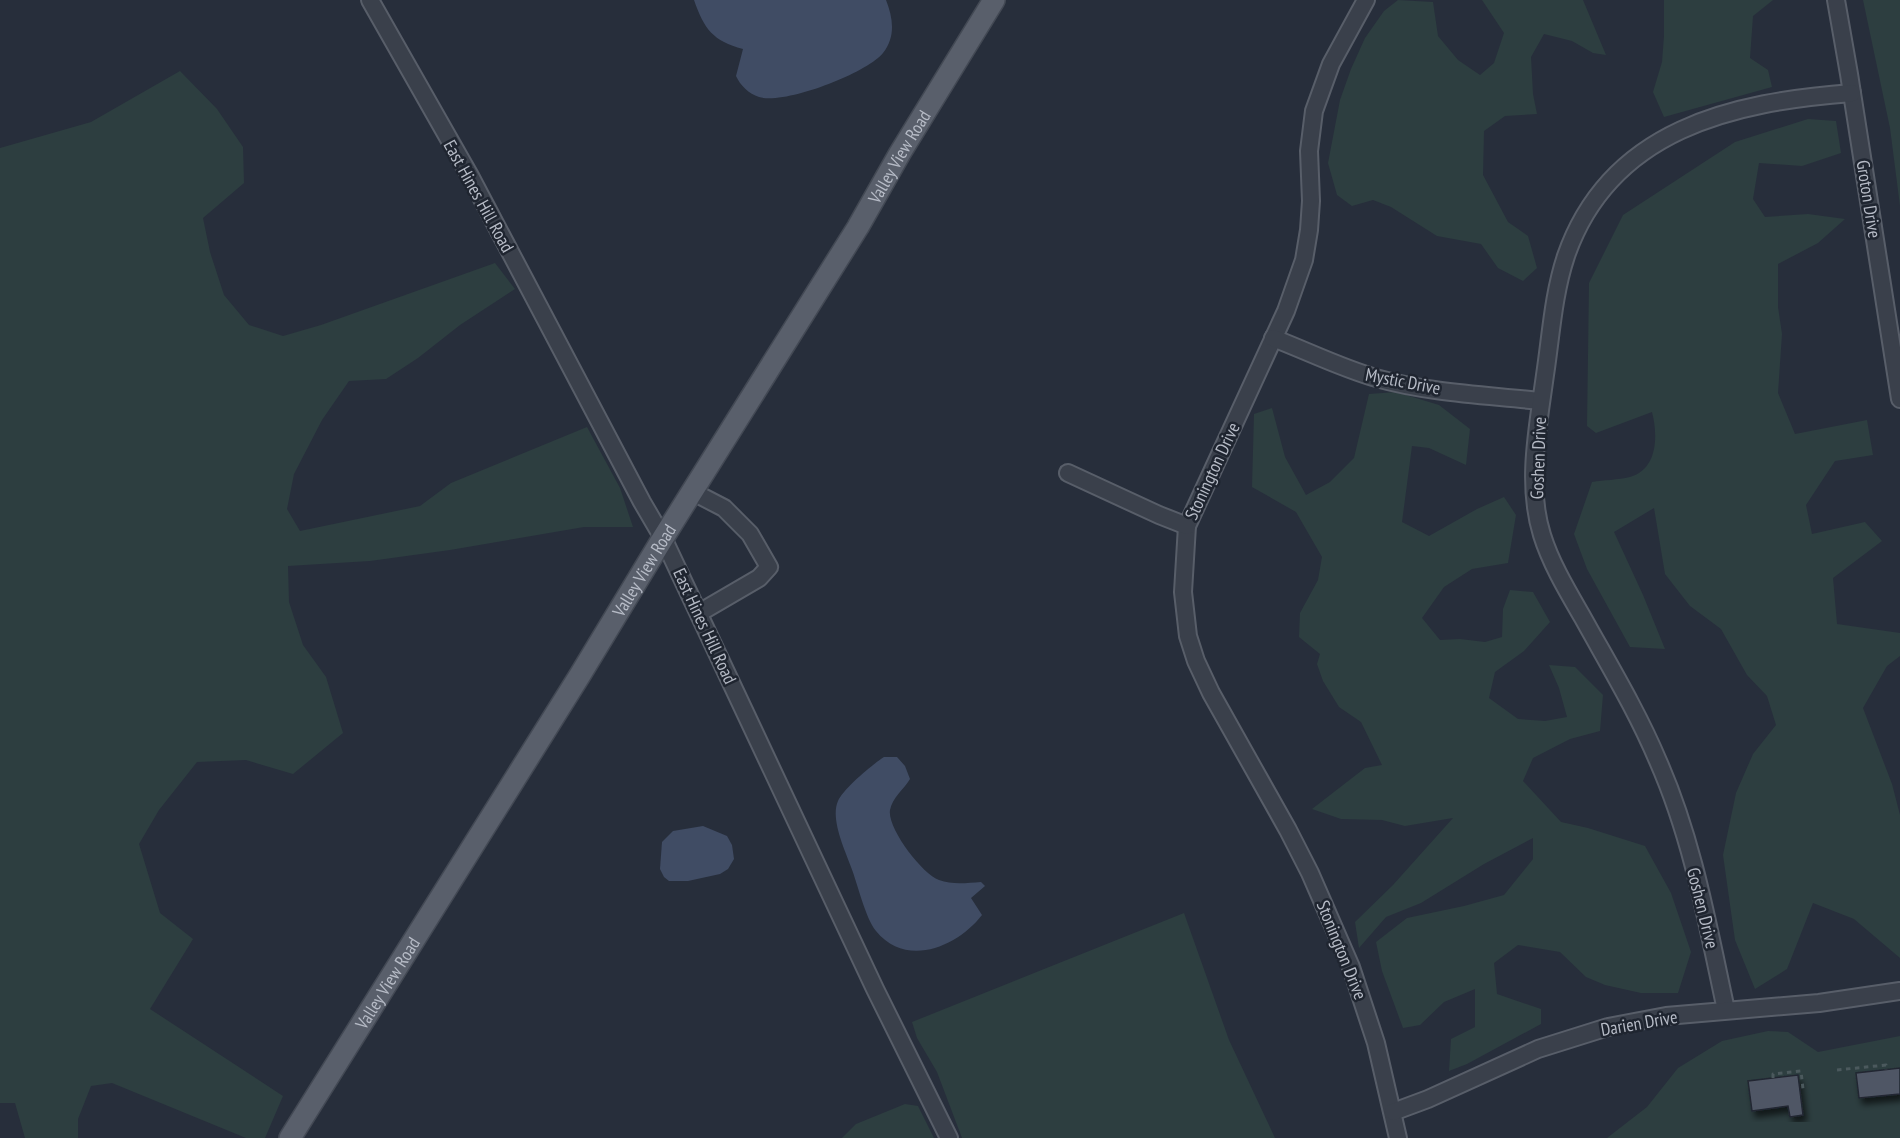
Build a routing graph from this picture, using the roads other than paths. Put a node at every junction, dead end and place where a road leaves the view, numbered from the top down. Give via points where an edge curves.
1 (370, 0) edge
2 (994, 0) edge
3 (1366, 0) edge
4 (1836, 0) edge
5 (1852, 93) junction
6 (1273, 338) junction
7 (1900, 399) edge
8 (1540, 401) junction
9 (1068, 473) dead end
10 (693, 492) junction
11 (1187, 526) junction
12 (663, 538) junction
13 (699, 613) junction
14 (1900, 991) edge
15 (1726, 1011) junction
16 (1393, 1112) junction
17 (290, 1138) edge
18 (949, 1138) edge
19 (1398, 1138) edge

1 - 12 street, East Hines Hill Road via 470,176
2 - 10 main road, Valley View Road
3 - 6 street, Stonington Drive via 1330,64 1314,111 1309,151 1311,201 1304,260
4 - 5 street, Groton Drive
5 - 7 street, Groton Drive
5 - 8 street, Goshen Drive via 1779,101 1716,116 1664,138 1625,167 1594,203 1567,254
6 - 8 street, Mystic Drive via 1378,379
6 - 11 street, Stonington Drive
8 - 15 street, Goshen Drive via 1534,488 1542,535 1658,761 1682,824
9 - 11 street
10 - 12 main road, Valley View Road
10 - 13 street via 724,508 750,534 769,567 759,578
11 - 16 street, Stonington Drive via 1183,592 1188,636 1196,662 1288,830 1338,934 1364,1001
12 - 13 street, East Hines Hill Road
12 - 17 main road, Valley View Road
13 - 18 street, East Hines Hill Road
14 - 15 street, Darien Drive
15 - 16 street, Darien Drive via 1608,1026 1538,1049
16 - 19 street, Stonington Drive

